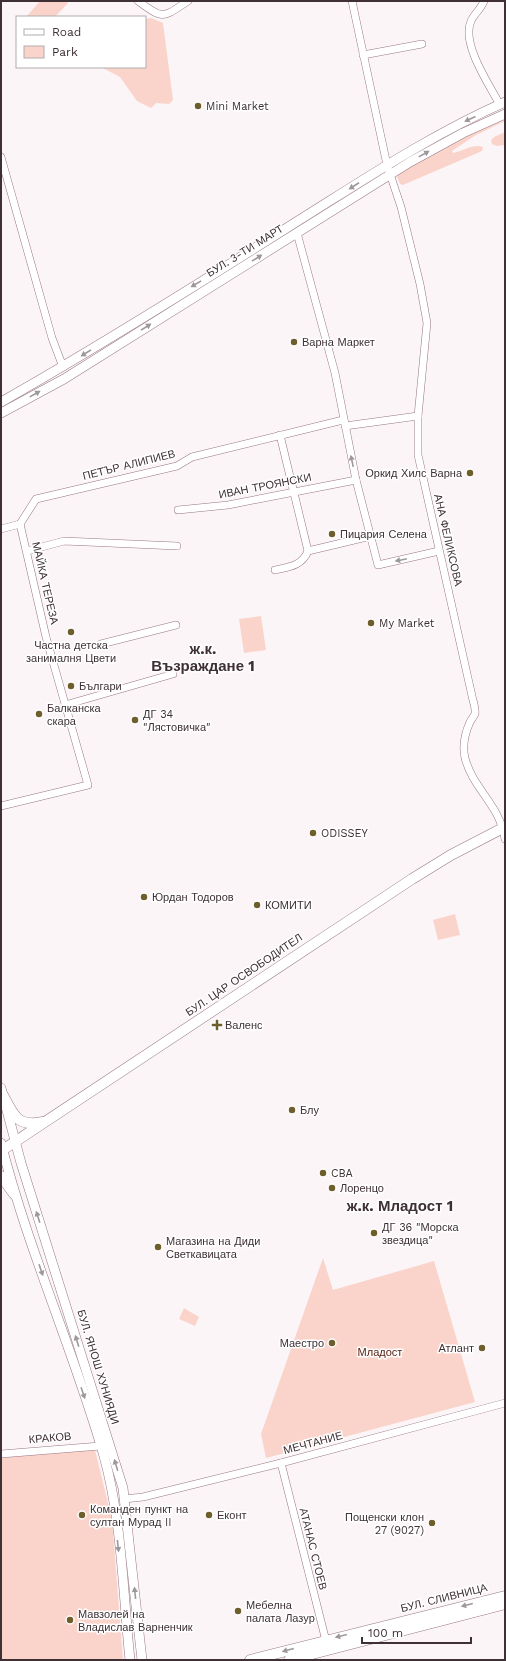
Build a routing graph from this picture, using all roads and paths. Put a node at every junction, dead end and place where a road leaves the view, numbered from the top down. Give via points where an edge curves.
1 (138, 1) edge
2 (188, 1) edge
3 (352, 1) edge
4 (484, 1) edge
5 (422, 44) dead end
6 (363, 55) junction
7 (502, 103) edge
8 (505, 114) edge
9 (1, 157) edge
10 (387, 165) junction
11 (390, 174) junction
12 (297, 233) junction
13 (63, 367) junction
14 (1, 402) edge
15 (1, 413) edge
16 (418, 416) junction
17 (344, 423) junction
18 (280, 435) junction
19 (356, 480) junction
20 (294, 492) junction
21 (178, 510) dead end
22 (20, 524) junction
23 (1, 529) edge
24 (371, 536) junction
25 (177, 546) dead end
26 (26, 551) junction
27 (308, 551) junction
28 (439, 551) junction
29 (275, 570) dead end
30 (176, 625) dead end
31 (101, 644) dead end
32 (173, 674) dead end
33 (65, 705) junction
34 (1, 806) edge
35 (504, 828) edge
36 (505, 839) edge
37 (2, 1091) edge
38 (44, 1122) junction
39 (14, 1142) junction
40 (2, 1148) edge
41 (1, 1176) edge
42 (14, 1194) junction
43 (505, 1403) edge
44 (100, 1446) junction
45 (1, 1454) edge
46 (280, 1463) junction
47 (124, 1499) junction
48 (505, 1596) edge
49 (505, 1604) edge
50 (325, 1640) junction
51 (328, 1650) junction
52 (130, 1660) edge
53 (142, 1660) edge
54 (250, 1660) edge
55 (290, 1660) edge

1 - 2 street via 161,16
3 - 6 street, АНА ФЕЛИКСОВА
4 - 7 street via 470,22 468,38 473,53
5 - 6 street
6 - 10 street, АНА ФЕЛИКСОВА
7 -> 10 street, БУЛ. 3-ТИ МАРТ
11 -> 8 street, БУЛ. 3-ТИ МАРТ via 463,133
9 - 13 street via 52,338
10 - 11 street, АНА ФЕЛИКСОВА
10 -> 13 street, БУЛ. 3-ТИ МАРТ
11 - 12 street, БУЛ. 3-ТИ МАРТ
11 - 16 street, АНА ФЕЛИКСОВА via 405,222 427,323
15 -> 12 street, БУЛ. 3-ТИ МАРТ via 64,379
12 - 17 street via 335,373
13 - 14 street, БУЛ. 3-ТИ МАРТ
16 - 17 street, ПЕТЪР АЛИПИЕВ
16 - 28 street, АНА ФЕЛИКСОВА via 418,455
17 - 18 street, ПЕТЪР АЛИПИЕВ
19 -> 17 street
18 - 20 street
18 - 22 street, ПЕТЪР АЛИПИЕВ via 192,457 178,466 36,499
19 - 20 street, ИВАН ТРОЯНСКИ
19 - 24 street
20 - 21 street, ИВАН ТРОЯНСКИ via 228,505
20 - 27 street
22 - 23 street
22 - 26 street, МАЙКА ТЕРЕЗА
24 - 27 street
28 -> 24 street via 378,565
25 - 26 street via 64,541
26 - 33 street, МАЙКА ТЕРЕЗА
27 - 29 street via 305,559 299,564
28 - 35 street, АНА ФЕЛИКСОВА via 475,714 465,736 465,757 475,780 495,808
30 - 31 street
32 - 33 street
33 - 34 street, МАЙКА ТЕРЕЗА via 88,785
35 - 36 street, АНА ФЕЛИКСОВА
35 - 38 main road, БУЛ. ЦАР ОСВОБОДИТЕЛ via 451,855 412,879
37 - 38 main road via 19,1121 32,1124
37 - 39 street, БУЛ. ЯНОШ ХУНИЯДИ
38 - 39 main road, БУЛ. ЦАР ОСВОБОДИТЕЛ
39 - 40 main road, БУЛ. ЦАР ОСВОБОДИТЕЛ
47 -> 39 street, БУЛ. ЯНОШ ХУНИЯДИ via 111,1448
40 - 42 street, БУЛ. ЯНОШ ХУНИЯДИ
41 - 42 main road
42 -> 44 street, БУЛ. ЯНОШ ХУНИЯДИ
43 - 46 street, МЕЧТАНИЕ
44 - 45 street, КРАКОВ
44 -> 52 street, БУЛ. ЯНОШ ХУНИЯДИ via 114,1506
46 - 47 street, МЕЧТАНИЕ via 143,1497
46 - 50 street, АТАНАС СТОЕВ
53 -> 47 street, БУЛ. ЯНОШ ХУНИЯДИ
48 -> 50 main road, БУЛ. СЛИВНИЦА
49 - 51 main road, БУЛ. СЛИВНИЦА
50 - 51 street, АТАНАС СТОЕВ
50 -> 54 main road, БУЛ. СЛИВНИЦА
51 - 55 main road, БУЛ. СЛИВНИЦА

